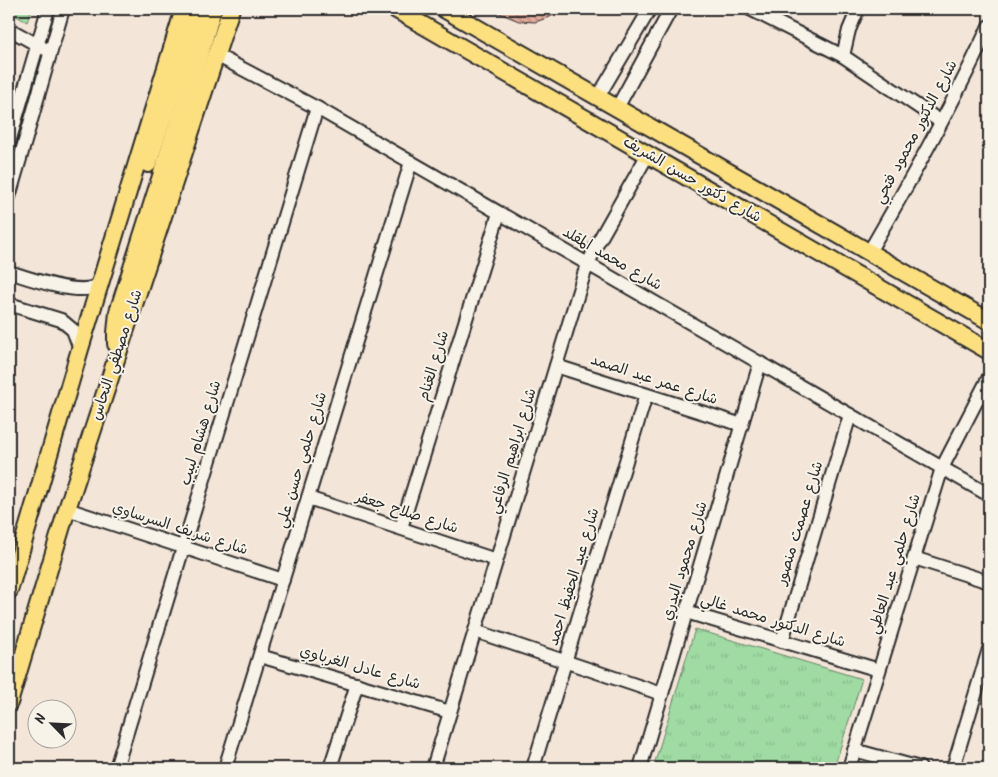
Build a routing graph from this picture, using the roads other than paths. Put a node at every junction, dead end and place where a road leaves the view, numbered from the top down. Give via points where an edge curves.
1 (48, 9) edge
2 (63, 9) edge
3 (184, 9) edge
4 (197, 9) edge
5 (213, 9) edge
6 (231, 9) edge
7 (396, 9) edge
8 (444, 9) edge
9 (650, 9) edge
10 (671, 9) edge
11 (750, 9) edge
12 (858, 9) edge
13 (989, 26) edge
14 (9, 29) edge
15 (38, 45) junction
16 (51, 52) junction
17 (201, 52) junction
18 (843, 56) junction
19 (598, 97) junction
20 (317, 108) junction
21 (617, 108) junction
22 (941, 122) junction
23 (9, 142) edge
24 (648, 154) junction
25 (411, 162) junction
26 (9, 197) edge
27 (499, 213) junction
28 (869, 252) junction
29 (588, 264) junction
30 (9, 272) edge
31 (101, 282) junction
32 (950, 298) junction
33 (9, 304) edge
34 (937, 321) junction
35 (989, 321) edge
36 (80, 349) junction
37 (989, 351) edge
38 (760, 363) junction
39 (556, 366) junction
40 (989, 377) edge
41 (646, 395) junction
42 (850, 415) junction
43 (742, 425) junction
44 (942, 468) junction
45 (989, 495) edge
46 (308, 498) junction
47 (67, 509) junction
48 (401, 528) junction
49 (184, 547) junction
50 (914, 558) junction
51 (496, 560) junction
52 (283, 580) junction
53 (989, 582) edge
54 (9, 591) edge
55 (686, 612) junction
56 (475, 631) junction
57 (782, 641) junction
58 (989, 649) edge
59 (260, 656) junction
60 (565, 662) junction
61 (879, 670) junction
62 (357, 684) junction
63 (662, 694) junction
64 (9, 704) edge
65 (450, 712) junction
66 (854, 750) junction
67 (116, 768) edge
68 (225, 768) edge
69 (330, 768) edge
70 (433, 768) edge
71 (533, 768) edge
72 (640, 768) edge
73 (849, 768) edge
74 (920, 768) edge
75 (953, 768) edge

1 - 15 street
2 - 16 street
3 - 31 main road
4 - 17 main road
5 - 17 main road
6 - 17 main road, شارع مصطفي النحاس
7 - 24 main road, شارع دكتور حسن الشريف
8 - 19 main road, شارع دكتور حسن الشريف
9 - 19 street
10 - 21 street
11 - 18 street
12 - 18 street
13 - 22 street, شارع الدكتور محمود فتحي
14 - 15 street
15 - 16 street
15 - 23 street
16 - 26 street
17 - 20 street, شارع محمد المقلد
17 - 31 main road via 117,259
17 - 47 main road, شارع مصطفي النحاس via 118,355
18 - 22 street
19 - 21 main road, شارع دكتور حسن الشريف
20 - 25 street, شارع محمد المقلد
20 - 49 street, شارع هشام لبيب
21 - 28 main road, شارع دكتور حسن الشريف
22 - 28 street, شارع الدكتور محمود فتحي
24 - 29 street, شارع ابراهيم الرفاعي
24 - 34 main road, شارع دكتور حسن الشريف
25 - 27 street, شارع محمد المقلد
25 - 46 street, شارع حلمي حسن علي
27 - 29 street, شارع محمد المقلد
27 - 48 street, شارع الغنام
28 - 32 main road, شارع دكتور حسن الشريف
29 - 38 street, شارع محمد المقلد
29 - 39 street, شارع ابراهيم الرفاعي
30 - 31 street via 48,284 78,288 93,287
31 - 36 main road
32 - 34 main road
32 - 35 main road, شارع دكتور حسن الشريف
33 - 36 street via 62,320 72,330
34 - 37 main road, شارع دكتور حسن الشريف
36 - 54 main road
38 - 42 street, شارع محمد المقلد
38 - 43 street, شارع محمود البدري
39 - 41 street, شارع عمر عبد الصمد
39 - 51 street, شارع ابراهيم الرفاعي
40 - 44 street, شارع حلمي عبد العاطي
41 - 43 street, شارع عمر عبد الصمد
41 - 60 street, شارع عبد الحفيظ احمد
42 - 44 street, شارع محمد المقلد
42 - 57 street, شارع عصمت منصور
43 - 55 street, شارع محمود البدري
44 - 45 street, شارع محمد المقلد
44 - 50 street, شارع حلمي عبد العاطي
46 - 48 street, شارع صلاح جعفر
46 - 52 street, شارع حلمي حسن علي
47 - 49 street, شارع شريف السرساوي
47 - 64 main road, شارع مصطفي النحاس
48 - 51 street, شارع صلاح جعفر
49 - 52 street, شارع شريف السرساوي
49 - 67 street, شارع هشام لبيب
50 - 53 street
50 - 61 street, شارع حلمي عبد العاطي
51 - 56 street, شارع ابراهيم الرفاعي
52 - 59 street, شارع حلمي حسن علي
55 - 57 street, شارع الدكتور محمد غالي
55 - 63 street, شارع محمود البدري
56 - 60 street
56 - 65 street, شارع ابراهيم الرفاعي
57 - 61 street, شارع الدكتور محمد غالي
58 - 75 street
59 - 62 street, شارع عادل الغرباوي
59 - 68 street, شارع حلمي حسن علي
60 - 63 street
60 - 71 street, شارع عبد الحفيظ احمد
61 - 66 street, شارع حلمي عبد العاطي
62 - 65 street, شارع عادل الغرباوي
62 - 69 street
63 - 72 street, شارع محمود البدري
65 - 70 street, شارع ابراهيم الرفاعي
66 - 73 street, شارع حلمي عبد العاطي
66 - 74 street

